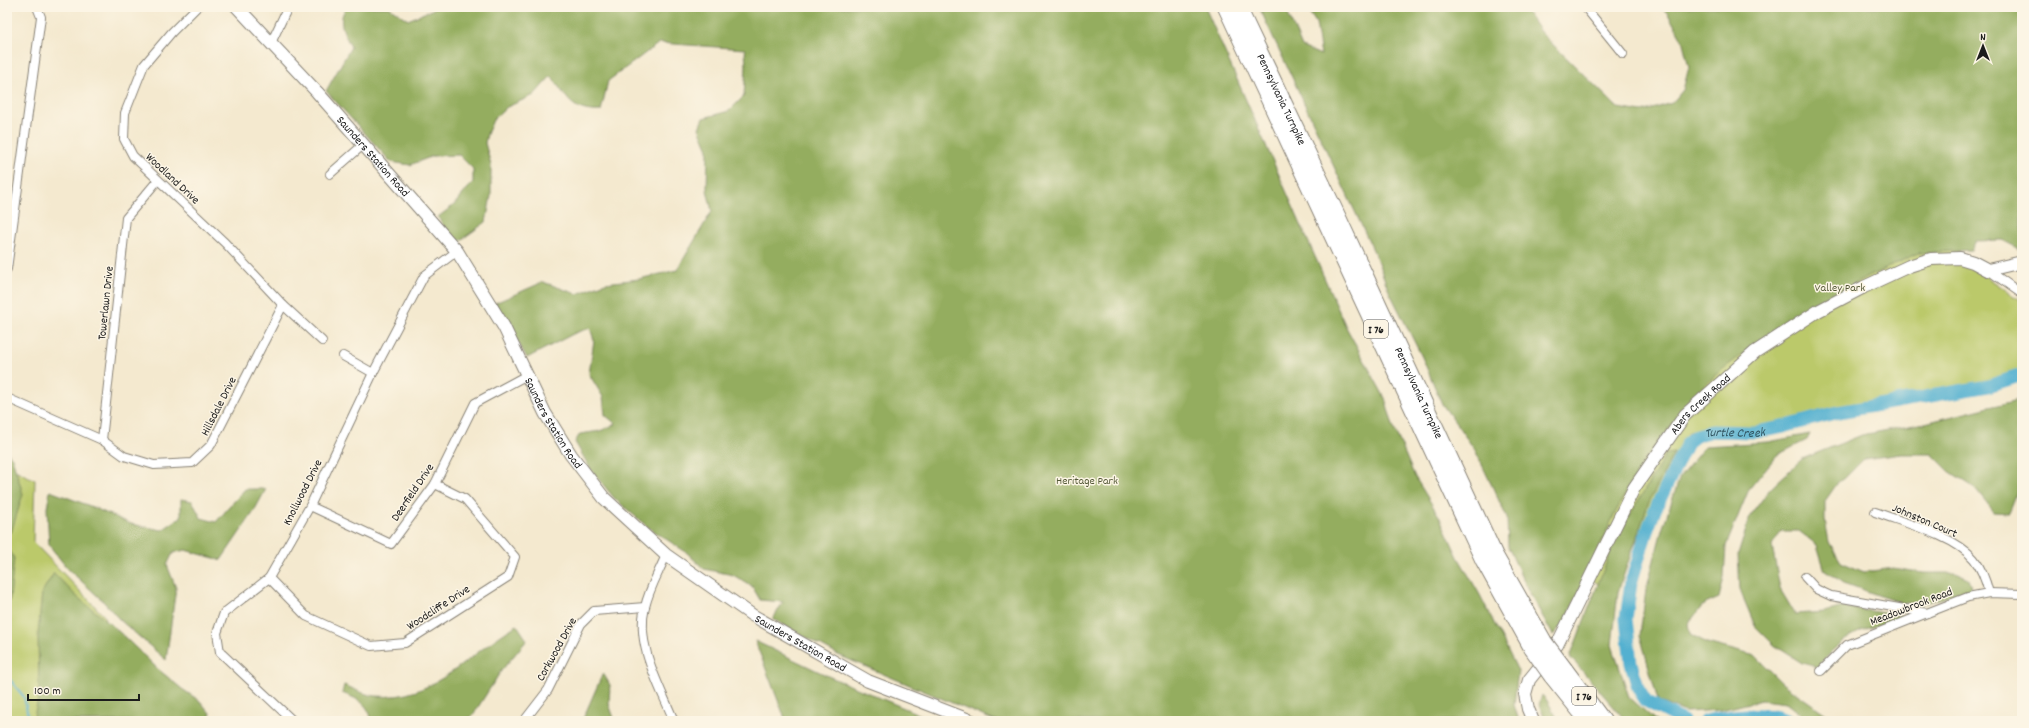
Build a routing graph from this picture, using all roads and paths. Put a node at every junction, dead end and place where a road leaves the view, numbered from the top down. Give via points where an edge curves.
1 (37, 7) edge
2 (197, 7) edge
3 (237, 7) edge
4 (288, 7) edge
5 (1226, 7) edge
6 (1238, 7) edge
7 (1585, 7) edge
8 (271, 43) junction
9 (1623, 54) dead end
10 (363, 145) junction
11 (330, 174) dead end
12 (158, 180) junction
13 (457, 252) junction
14 (2022, 262) edge
15 (7, 270) edge
16 (1988, 270) junction
17 (2022, 294) edge
18 (284, 305) junction
19 (322, 341) dead end
20 (343, 356) dead end
21 (373, 373) junction
22 (527, 375) junction
23 (7, 398) edge
24 (102, 440) junction
25 (435, 484) junction
26 (310, 506) junction
27 (1875, 512) dead end
28 (666, 556) junction
29 (1805, 577) dead end
30 (269, 578) junction
31 (1989, 593) junction
32 (2022, 594) edge
33 (645, 607) junction
34 (1927, 613) junction
35 (1538, 645) junction
36 (1821, 671) dead end
37 (1558, 673) junction
38 (293, 721) edge
39 (524, 721) edge
40 (674, 721) edge
41 (972, 721) edge
42 (1533, 721) edge
43 (1588, 721) edge
44 (1603, 721) edge

1 - 15 street via 42,17
2 - 12 street, Woodland Drive via 144,65 125,113 124,139 133,156
3 - 8 street, Saunders Station Road
4 - 8 street
5 - 35 highway, Pennsylvania Turnpike / I 76 via 1484,561
6 - 35 highway, Pennsylvania Turnpike / I 76
7 - 9 street
8 - 10 street, Saunders Station Road
10 - 11 street
10 - 13 street, Saunders Station Road
12 - 18 street, Woodland Drive via 225,243
12 - 24 street, Towerlawn Drive via 126,218
13 - 21 street, Knollwood Drive via 424,276
13 - 22 street, Saunders Station Road via 504,327
14 - 16 street
16 - 17 street
16 - 42 street, Abers Creek Road via 1960,258 1931,259 1908,266 1864,287 1818,311 1755,352 1685,415 1634,488 1557,645 1529,680 1525,694
18 - 19 street, Woodland Drive
18 - 24 street, Hillsdale Drive via 211,445 192,463 154,465 124,456
20 - 21 street
21 - 26 street, Knollwood Drive
22 - 25 street, Deerfield Drive via 475,403
22 - 28 street, Saunders Station Road via 545,413 571,455 604,498
23 - 24 street, Hillsdale Drive
25 - 26 street, Deerfield Drive via 391,544
25 - 30 street, Woodcliffe Drive via 465,499 515,558 508,576 405,643 371,646 306,616
26 - 30 street, Knollwood Drive
27 - 31 street, Johnston Court via 1963,549 1981,570
28 - 33 street
28 - 41 street, Saunders Station Road via 752,615 868,681
29 - 34 street via 1816,589 1831,596
30 - 38 street, Knollwood Drive via 224,613 217,633 220,652
31 - 32 street, Meadowbrook Road
31 - 34 street, Meadowbrook Road via 1968,597
33 - 39 street, Corkwood Drive via 594,611 581,624 548,690
33 - 40 street via 645,647
34 - 36 street, Meadowbrook Road via 1847,645
35 - 37 highway, Pennsylvania Turnpike / I 76, bridge
37 - 43 highway, Pennsylvania Turnpike / I 76
37 - 44 highway, Pennsylvania Turnpike / I 76

